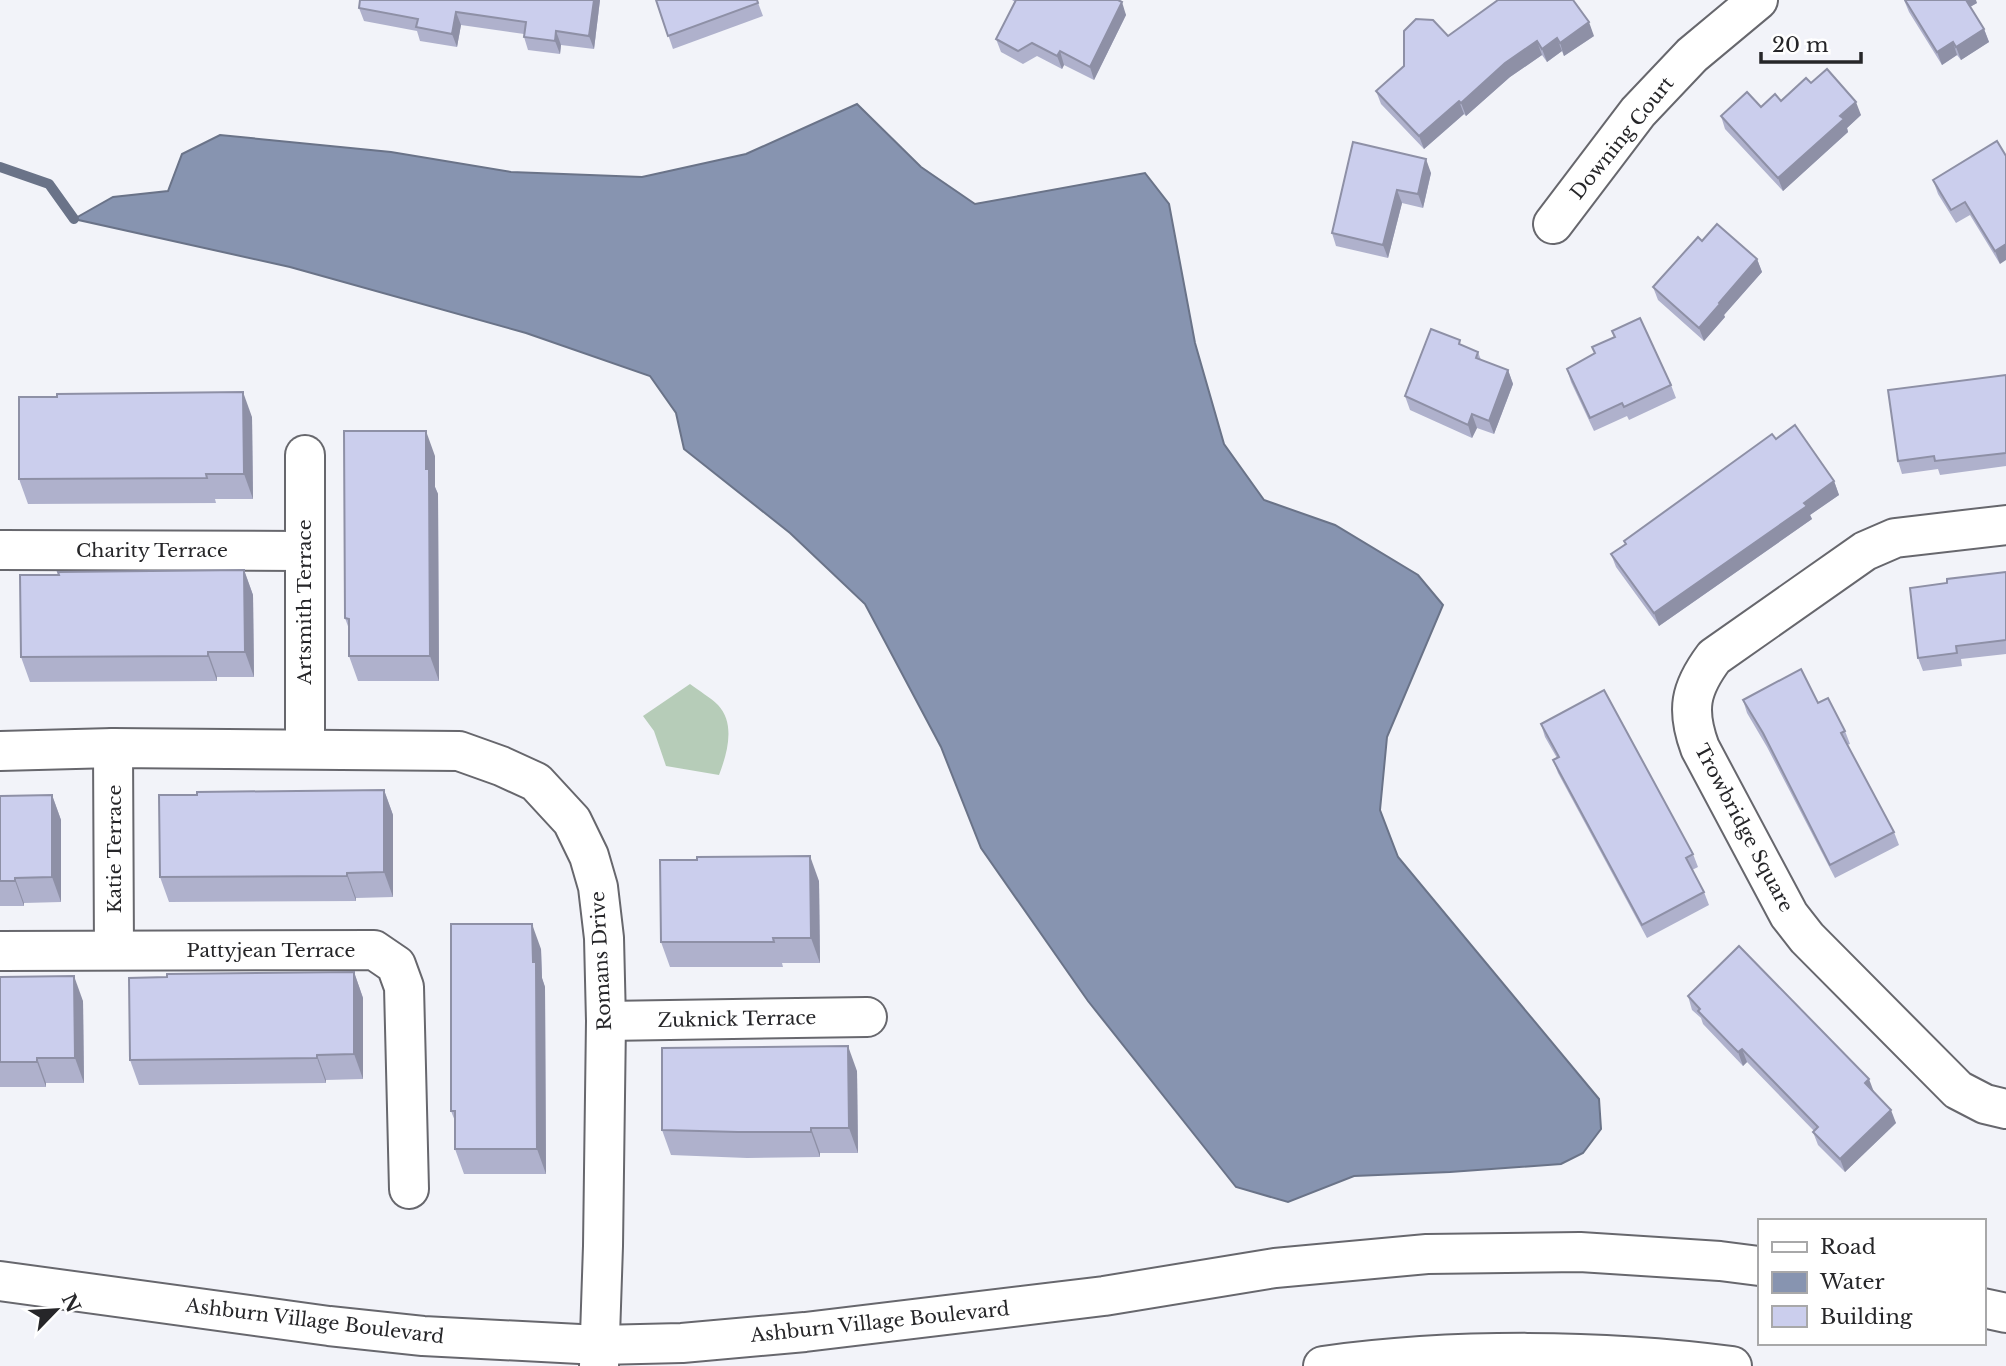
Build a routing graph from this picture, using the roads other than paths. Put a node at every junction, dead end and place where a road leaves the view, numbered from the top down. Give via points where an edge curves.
1 (1758, 0) edge
2 (1553, 224) dead end
3 (305, 455) dead end
4 (2006, 526) edge
5 (0, 550) edge
6 (303, 551) junction
7 (113, 748) junction
8 (305, 749) junction
9 (0, 751) edge
10 (114, 950) junction
11 (0, 951) edge
12 (867, 1017) dead end
13 (606, 1021) junction
14 (2006, 1109) edge
15 (409, 1189) dead end
16 (1758, 1266) edge
17 (0, 1281) edge
18 (1985, 1308) edge
19 (2006, 1313) edge
20 (599, 1356) edge
21 (1323, 1366) edge
22 (1732, 1366) edge

1 - 2 street, Downing Court via 1692,55 1637,112
3 - 6 street, Artsmith Terrace
4 - 14 street, Trowbridge Square via 1895,538 1865,551 1714,657 1699,678 1691,703 1692,727 1700,748 1789,915 1958,1090
5 - 6 street, Charity Terrace
6 - 8 street, Artsmith Terrace
7 - 8 street, Romans Drive
7 - 9 street, Romans Drive
7 - 10 street, Katie Terrace
8 - 13 street, Romans Drive via 459,751 536,782 572,821 592,866 604,939
10 - 11 street, Pattyjean Terrace
10 - 15 street, Pattyjean Terrace via 374,950 396,965 404,987
12 - 13 street, Zuknick Terrace
13 - 20 street, Romans Drive
16 - 20 street, Ashburn Village Boulevard via 1580,1252 1427,1254 1275,1268 1104,1296
17 - 20 street, Ashburn Village Boulevard via 329,1326
18 - 19 street
21 - 22 street via 1432,1356 1538,1354 1628,1355

